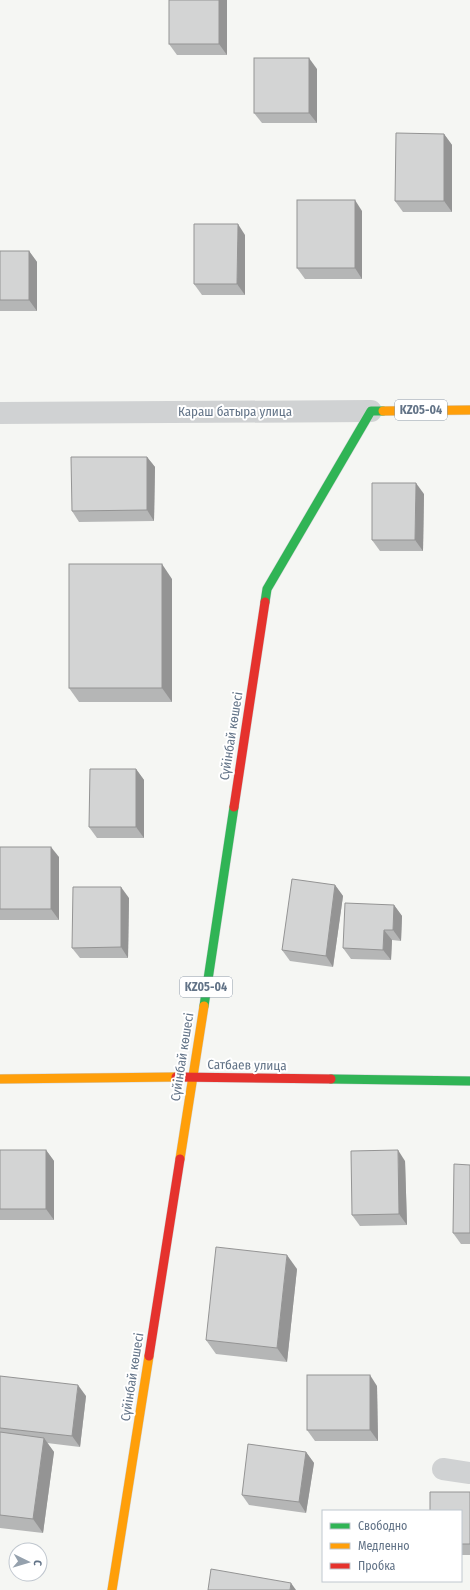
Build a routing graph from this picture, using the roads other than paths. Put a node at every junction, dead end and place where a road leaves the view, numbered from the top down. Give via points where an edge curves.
1 (371, 410) junction
2 (470, 410) edge
3 (0, 413) edge
4 (192, 1077) junction
5 (0, 1080) edge
6 (470, 1081) edge
7 (443, 1469) dead end
8 (470, 1473) edge
9 (112, 1590) edge

1 - 2 main road, Караш батыра улица / KZ05-04
1 - 3 street, Караш батыра улица
1 - 4 main road, Сүйінбай көшесі / KZ05-04 via 266,589
4 - 5 main road, Сатбаев улица
4 - 6 main road, Сатбаев улица
4 - 9 main road, Сүйінбай көшесі / KZ05-04
7 - 8 street

